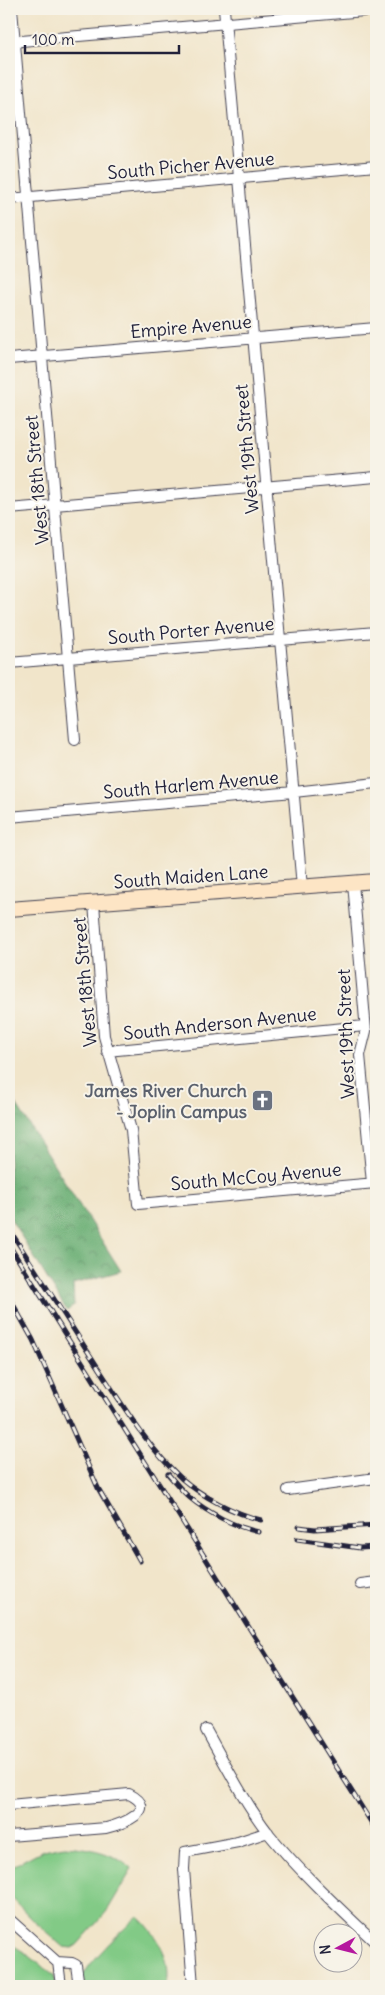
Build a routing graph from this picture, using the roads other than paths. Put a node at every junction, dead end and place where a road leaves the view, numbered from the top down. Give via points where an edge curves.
1 (12, 9) edge
2 (224, 9) edge
3 (376, 10) edge
4 (226, 23) junction
5 (12, 42) edge
6 (376, 166) edge
7 (240, 178) junction
8 (28, 197) junction
9 (9, 198) edge
10 (376, 328) edge
11 (253, 338) junction
12 (42, 356) junction
13 (9, 359) edge
14 (376, 477) edge
15 (266, 487) junction
16 (56, 505) junction
17 (9, 509) edge
18 (376, 632) edge
19 (280, 640) junction
20 (69, 658) junction
21 (9, 664) edge
22 (76, 740) dead end
23 (376, 783) edge
24 (294, 792) junction
25 (9, 817) edge
26 (376, 881) edge
27 (352, 883) junction
28 (302, 887) junction
29 (94, 903) junction
30 (9, 909) edge
31 (365, 1026) junction
32 (107, 1052) junction
33 (374, 1183) edge
34 (138, 1204) joint
35 (376, 1478) edge
36 (288, 1490) dead end
37 (376, 1582) edge
38 (360, 1584) dead end
39 (206, 1730) dead end
40 (9, 1805) edge
41 (268, 1832) junction
42 (9, 1836) edge
43 (9, 1919) edge
44 (376, 1942) edge
45 (58, 1962) junction
46 (61, 1986) edge
47 (79, 1986) edge
48 (193, 1986) edge

1 - 5 street, West 18th Street
2 - 4 street, West 19th Street
3 - 4 street
4 - 5 street
4 - 7 street, West 19th Street
5 - 8 street, West 18th Street
6 - 7 street, South Picher Avenue
7 - 8 street, South Picher Avenue
7 - 11 street, West 19th Street
8 - 9 street, South Picher Avenue
8 - 12 street, West 18th Street
10 - 11 street, Empire Avenue
11 - 12 street, Empire Avenue
11 - 15 street, West 19th Street
12 - 13 street, Empire Avenue
12 - 16 street, West 18th Street
14 - 15 street
15 - 16 street
15 - 19 street, West 19th Street
16 - 17 street
16 - 20 street, West 18th Street
18 - 19 street, South Porter Avenue
19 - 20 street, South Porter Avenue
19 - 24 street, West 19th Street
20 - 21 street, South Porter Avenue
20 - 22 street, West 18th Street
23 - 24 street, South Harlem Avenue
24 - 25 street, South Harlem Avenue
24 - 28 street, West 19th Street
26 - 27 main road, South Maiden Lane
27 - 28 main road, South Maiden Lane
27 - 31 street, West 19th Street
28 - 29 main road, South Maiden Lane
29 - 30 main road, South Maiden Lane
29 - 32 street, West 18th Street
31 - 32 street, South Anderson Avenue
31 - 33 street, West 19th Street via 360,1054
32 - 34 street, West 18th Street via 131,1130
33 - 34 street, South McCoy Avenue
35 - 36 street
37 - 38 street
39 - 41 street
40 - 42 street via 129,1794 137,1798 140,1806 132,1820 106,1828
41 - 44 street
41 - 48 street via 238,1842 185,1852
43 - 45 street
45 - 46 street
45 - 47 street via 76,1966

